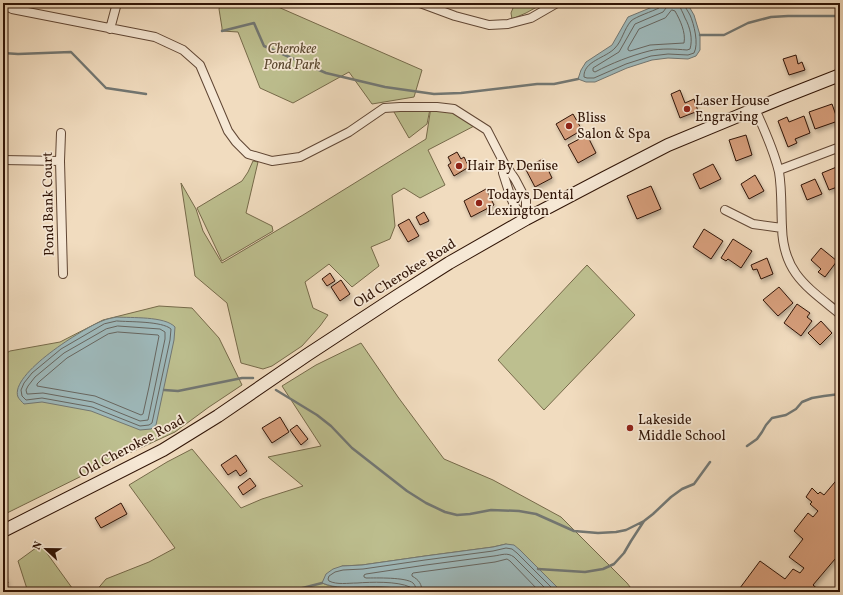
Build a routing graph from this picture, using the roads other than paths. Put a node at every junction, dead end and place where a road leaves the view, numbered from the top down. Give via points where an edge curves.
1 (117, 3) edge
2 (420, 3) edge
3 (557, 3) edge
4 (3, 4) edge
5 (110, 29) junction
6 (840, 75) edge
7 (755, 109) junction
8 (61, 133) dead end
9 (840, 147) edge
10 (3, 160) edge
11 (60, 161) junction
12 (504, 163) junction
13 (779, 170) junction
14 (725, 210) dead end
15 (526, 220) junction
16 (782, 228) junction
17 (63, 274) dead end
18 (840, 314) edge
19 (3, 531) edge

1 - 5 street
2 - 3 street via 489,25 508,24 531,18
4 - 5 street via 12,9
5 - 12 street via 155,37 183,50 195,60 200,65 228,131 248,154 272,161 300,157 349,132 384,108 438,107 454,109 487,130
6 - 7 street, Old Cherokee Road
7 - 13 street
7 - 15 street, Old Cherokee Road via 668,145
8 - 11 street, Pond Bank Court
9 - 13 street
10 - 11 street
11 - 17 street, Pond Bank Court
12 - 15 street via 526,200
12 - 15 street via 503,173 511,198
13 - 16 street
14 - 16 street via 753,224
15 - 19 street, Old Cherokee Road via 449,263 163,450
16 - 18 street via 784,251 792,269 804,284

